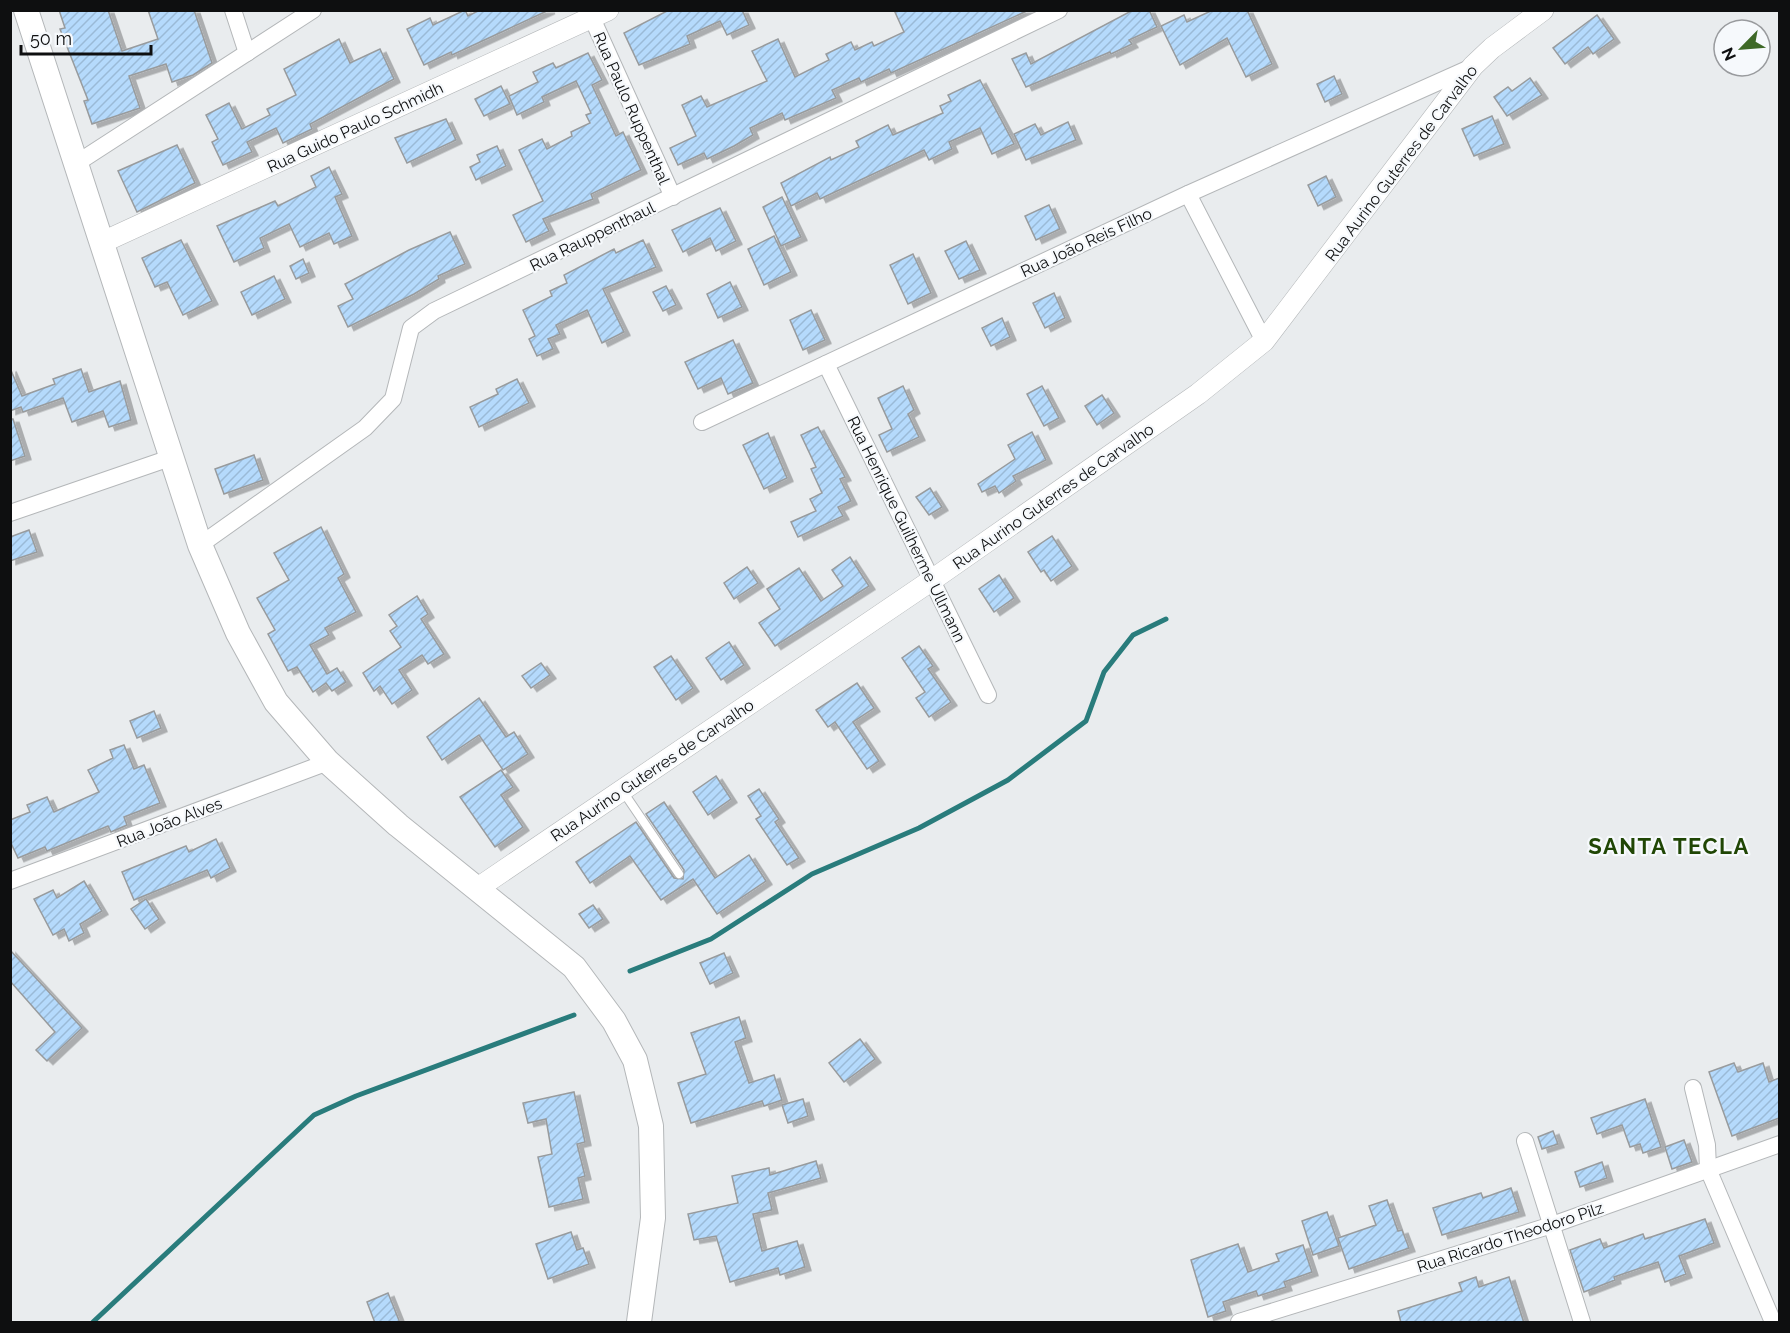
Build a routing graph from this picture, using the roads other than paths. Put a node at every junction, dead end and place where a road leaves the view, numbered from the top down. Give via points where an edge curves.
1 (26, 10) edge
2 (233, 10) edge
3 (313, 10) edge
4 (1059, 10) edge
5 (1543, 10) edge
6 (600, 14) edge
7 (247, 52) junction
8 (1473, 66) junction
9 (77, 163) junction
10 (1188, 194) junction
11 (672, 197) junction
12 (103, 242) junction
13 (1264, 341) junction
14 (826, 364) junction
15 (702, 422) dead end
16 (170, 458) junction
17 (10, 513) edge
18 (200, 546) junction
19 (932, 580) junction
20 (988, 695) dead end
21 (328, 762) junction
22 (622, 790) junction
23 (679, 874) dead end
24 (10, 881) edge
25 (478, 888) junction
26 (1693, 1088) dead end
27 (1525, 1142) dead end
28 (1779, 1144) edge
29 (1708, 1169) junction
30 (1552, 1225) junction
31 (639, 1323) edge
32 (1239, 1323) edge
33 (1582, 1323) edge
34 (1773, 1323) edge

1 - 9 main road
2 - 7 street
3 - 7 street
4 - 11 street, Rua Rauppenthaul
5 - 8 street, Rua Aurino Guterres de Carvalho
6 - 11 street, Rua Paulo Ruppenthal
6 - 12 street, Rua Guido Paulo Schmidh
7 - 9 street
8 - 10 street, Rua João Reis Filho
8 - 13 street, Rua Aurino Guterres de Carvalho
9 - 12 main road
10 - 13 street
10 - 14 street, Rua João Reis Filho
11 - 18 street, Rua Rauppenthaul via 434,312 411,328 393,399 365,428
12 - 16 main road
13 - 19 street, Rua Aurino Guterres de Carvalho via 1198,394
14 - 15 street, Rua João Reis Filho
14 - 19 street, Rua Henrique Guilherme Ullmann
16 - 17 street
16 - 18 main road
18 - 21 main road via 238,633 276,702
19 - 20 street, Rua Henrique Guilherme Ullmann
19 - 22 street, Rua Aurino Guterres de Carvalho
21 - 24 street, Rua João Alves
21 - 25 main road via 398,825
22 - 23 lane
22 - 25 street, Rua Aurino Guterres de Carvalho
25 - 31 main road via 574,967 614,1021 635,1060 651,1126 653,1218
26 - 29 street via 1707,1145
27 - 30 street
28 - 29 street, Rua Ricardo Theodoro Pilz
29 - 30 street, Rua Ricardo Theodoro Pilz
29 - 34 street
30 - 32 street, Rua Ricardo Theodoro Pilz
30 - 33 street

